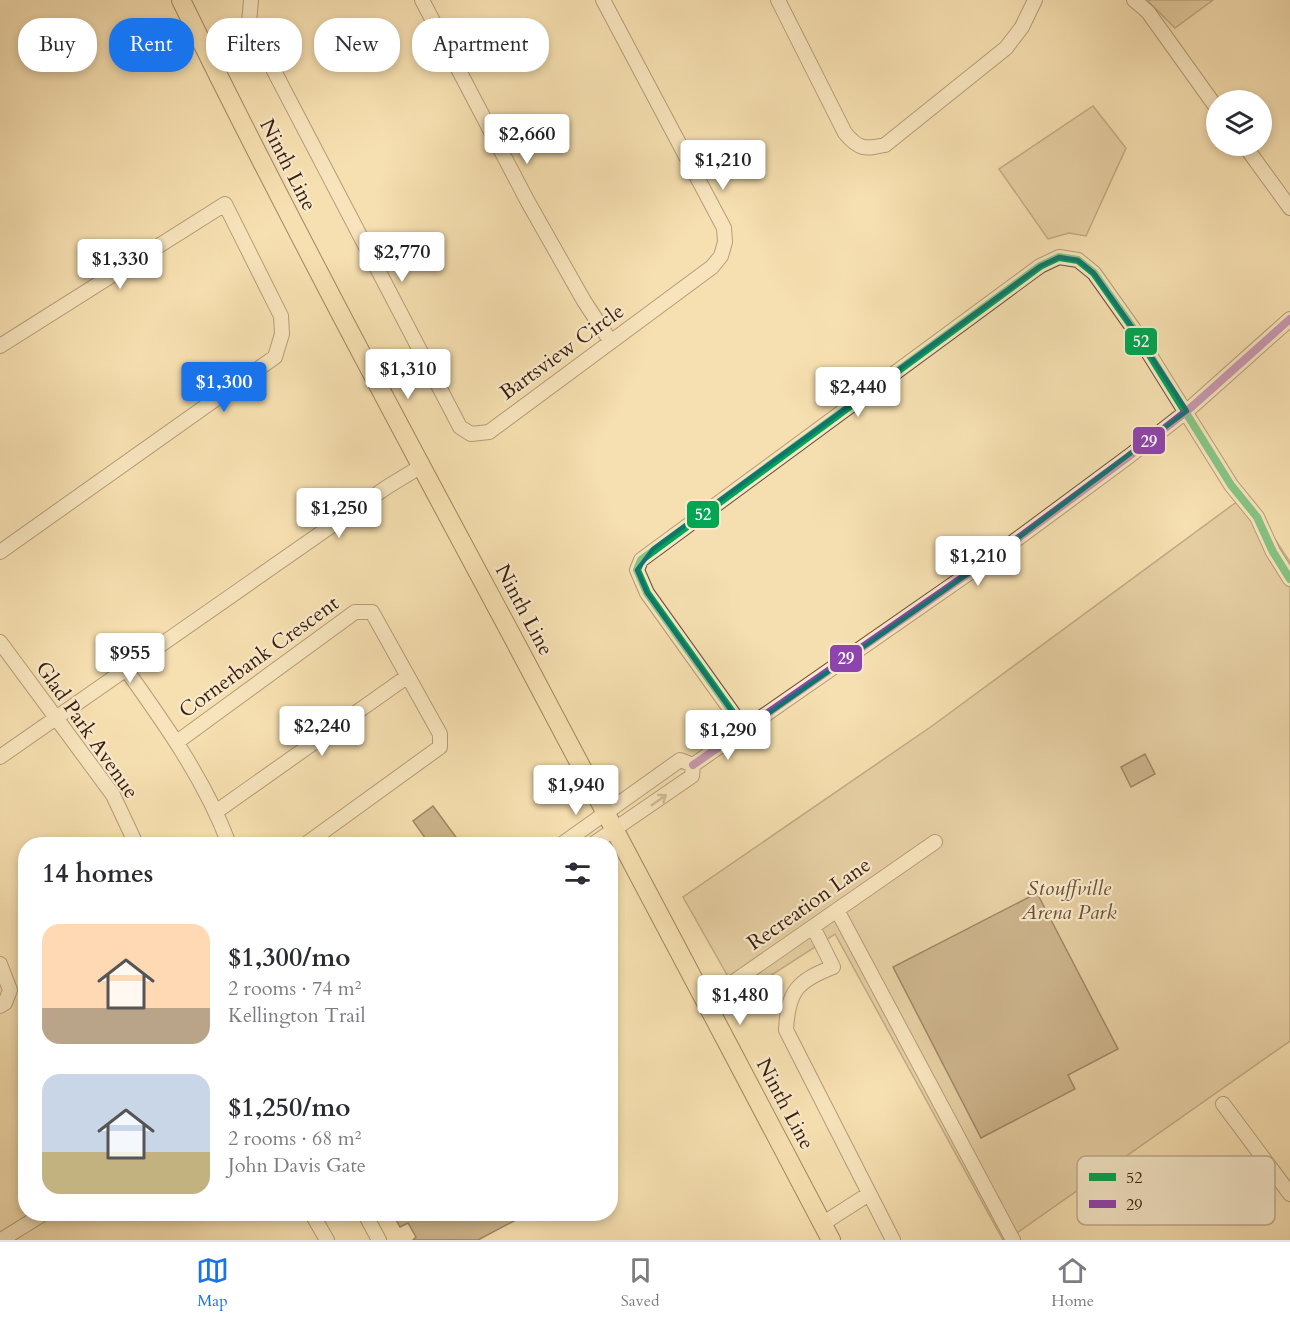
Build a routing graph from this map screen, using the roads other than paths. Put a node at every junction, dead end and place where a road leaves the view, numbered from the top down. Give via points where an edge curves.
1 (181, 0) edge
2 (251, 0) edge
3 (422, 0) edge
4 (603, 0) edge
5 (778, 0) edge
6 (1035, 0) edge
7 (1134, 0) edge
8 (1206, 93) edge
9 (1252, 156) edge
10 (1290, 208) edge
11 (1290, 319) edge
12 (611, 342) junction
13 (0, 346) edge
14 (1187, 411) junction
15 (420, 467) junction
16 (0, 552) edge
17 (1290, 579) edge
18 (0, 642) edge
19 (125, 668) junction
20 (408, 676) junction
21 (54, 719) junction
22 (745, 730) junction
23 (177, 742) junction
24 (0, 757) edge
25 (693, 765) junction
26 (217, 811) junction
27 (611, 822) junction
28 (133, 837) edge
29 (226, 837) edge
30 (316, 837) edge
31 (578, 837) edge
32 (599, 837) edge
33 (935, 842) dead end
34 (837, 910) junction
35 (813, 927) junction
36 (0, 964) edge
37 (706, 1001) junction
38 (0, 1006) edge
39 (1223, 1104) dead end
40 (1262, 1156) edge
41 (1275, 1174) edge
42 (869, 1194) junction
43 (1290, 1194) edge
44 (32, 1221) edge
45 (316, 1221) edge
46 (369, 1221) edge
47 (822, 1224) junction
48 (1, 1240) edge
49 (327, 1240) edge
50 (379, 1240) edge
51 (831, 1240) edge
52 (893, 1240) edge
53 (1012, 1240) edge

1 - 15 main road, Ninth Line
2 - 12 street, Bartsview Circle via 249,23 460,427 471,434 489,432
3 - 12 street via 528,202
4 - 12 street, Bartsview Circle via 711,202 724,228 725,243 712,267
5 - 6 street via 845,133 855,145 868,148 885,145 1006,48 1023,27
7 - 8 street via 1148,12
9 - 10 street
11 - 14 street
13 - 16 street via 225,204 281,316 282,334 275,357
14 - 17 street via 1231,485 1257,517
14 - 22 street via 1005,548
14 - 22 street via 1094,273 1078,260 1059,257 1040,266 641,560 637,570 647,594
15 - 19 street
15 - 27 main road, Ninth Line
18 - 21 street, Glad Park Avenue
19 - 21 street
19 - 23 street
20 - 23 street, Cornerbank Crescent via 372,612 355,612
20 - 26 street
20 - 30 street, Cornerbank Crescent via 440,734 440,747
21 - 24 street
21 - 28 street, Glad Park Avenue via 113,795
22 - 25 street
23 - 26 street
27 -> 25 street via 692,776
25 - 27 street via 680,760
26 - 29 street
27 - 31 street
27 - 32 street
27 - 37 main road, Ninth Line
33 - 34 street, Recreation Lane
34 - 35 street, Recreation Lane
34 - 53 street
35 - 37 street, Recreation Lane
35 - 42 street via 833,967 797,986 787,1005 786,1030
36 - 38 street via 10,990
37 - 47 main road, Ninth Line
39 - 40 street
41 - 43 street
42 - 47 street
42 - 52 street
44 - 48 street
45 - 49 street
46 - 50 street
47 - 51 main road, Ninth Line

